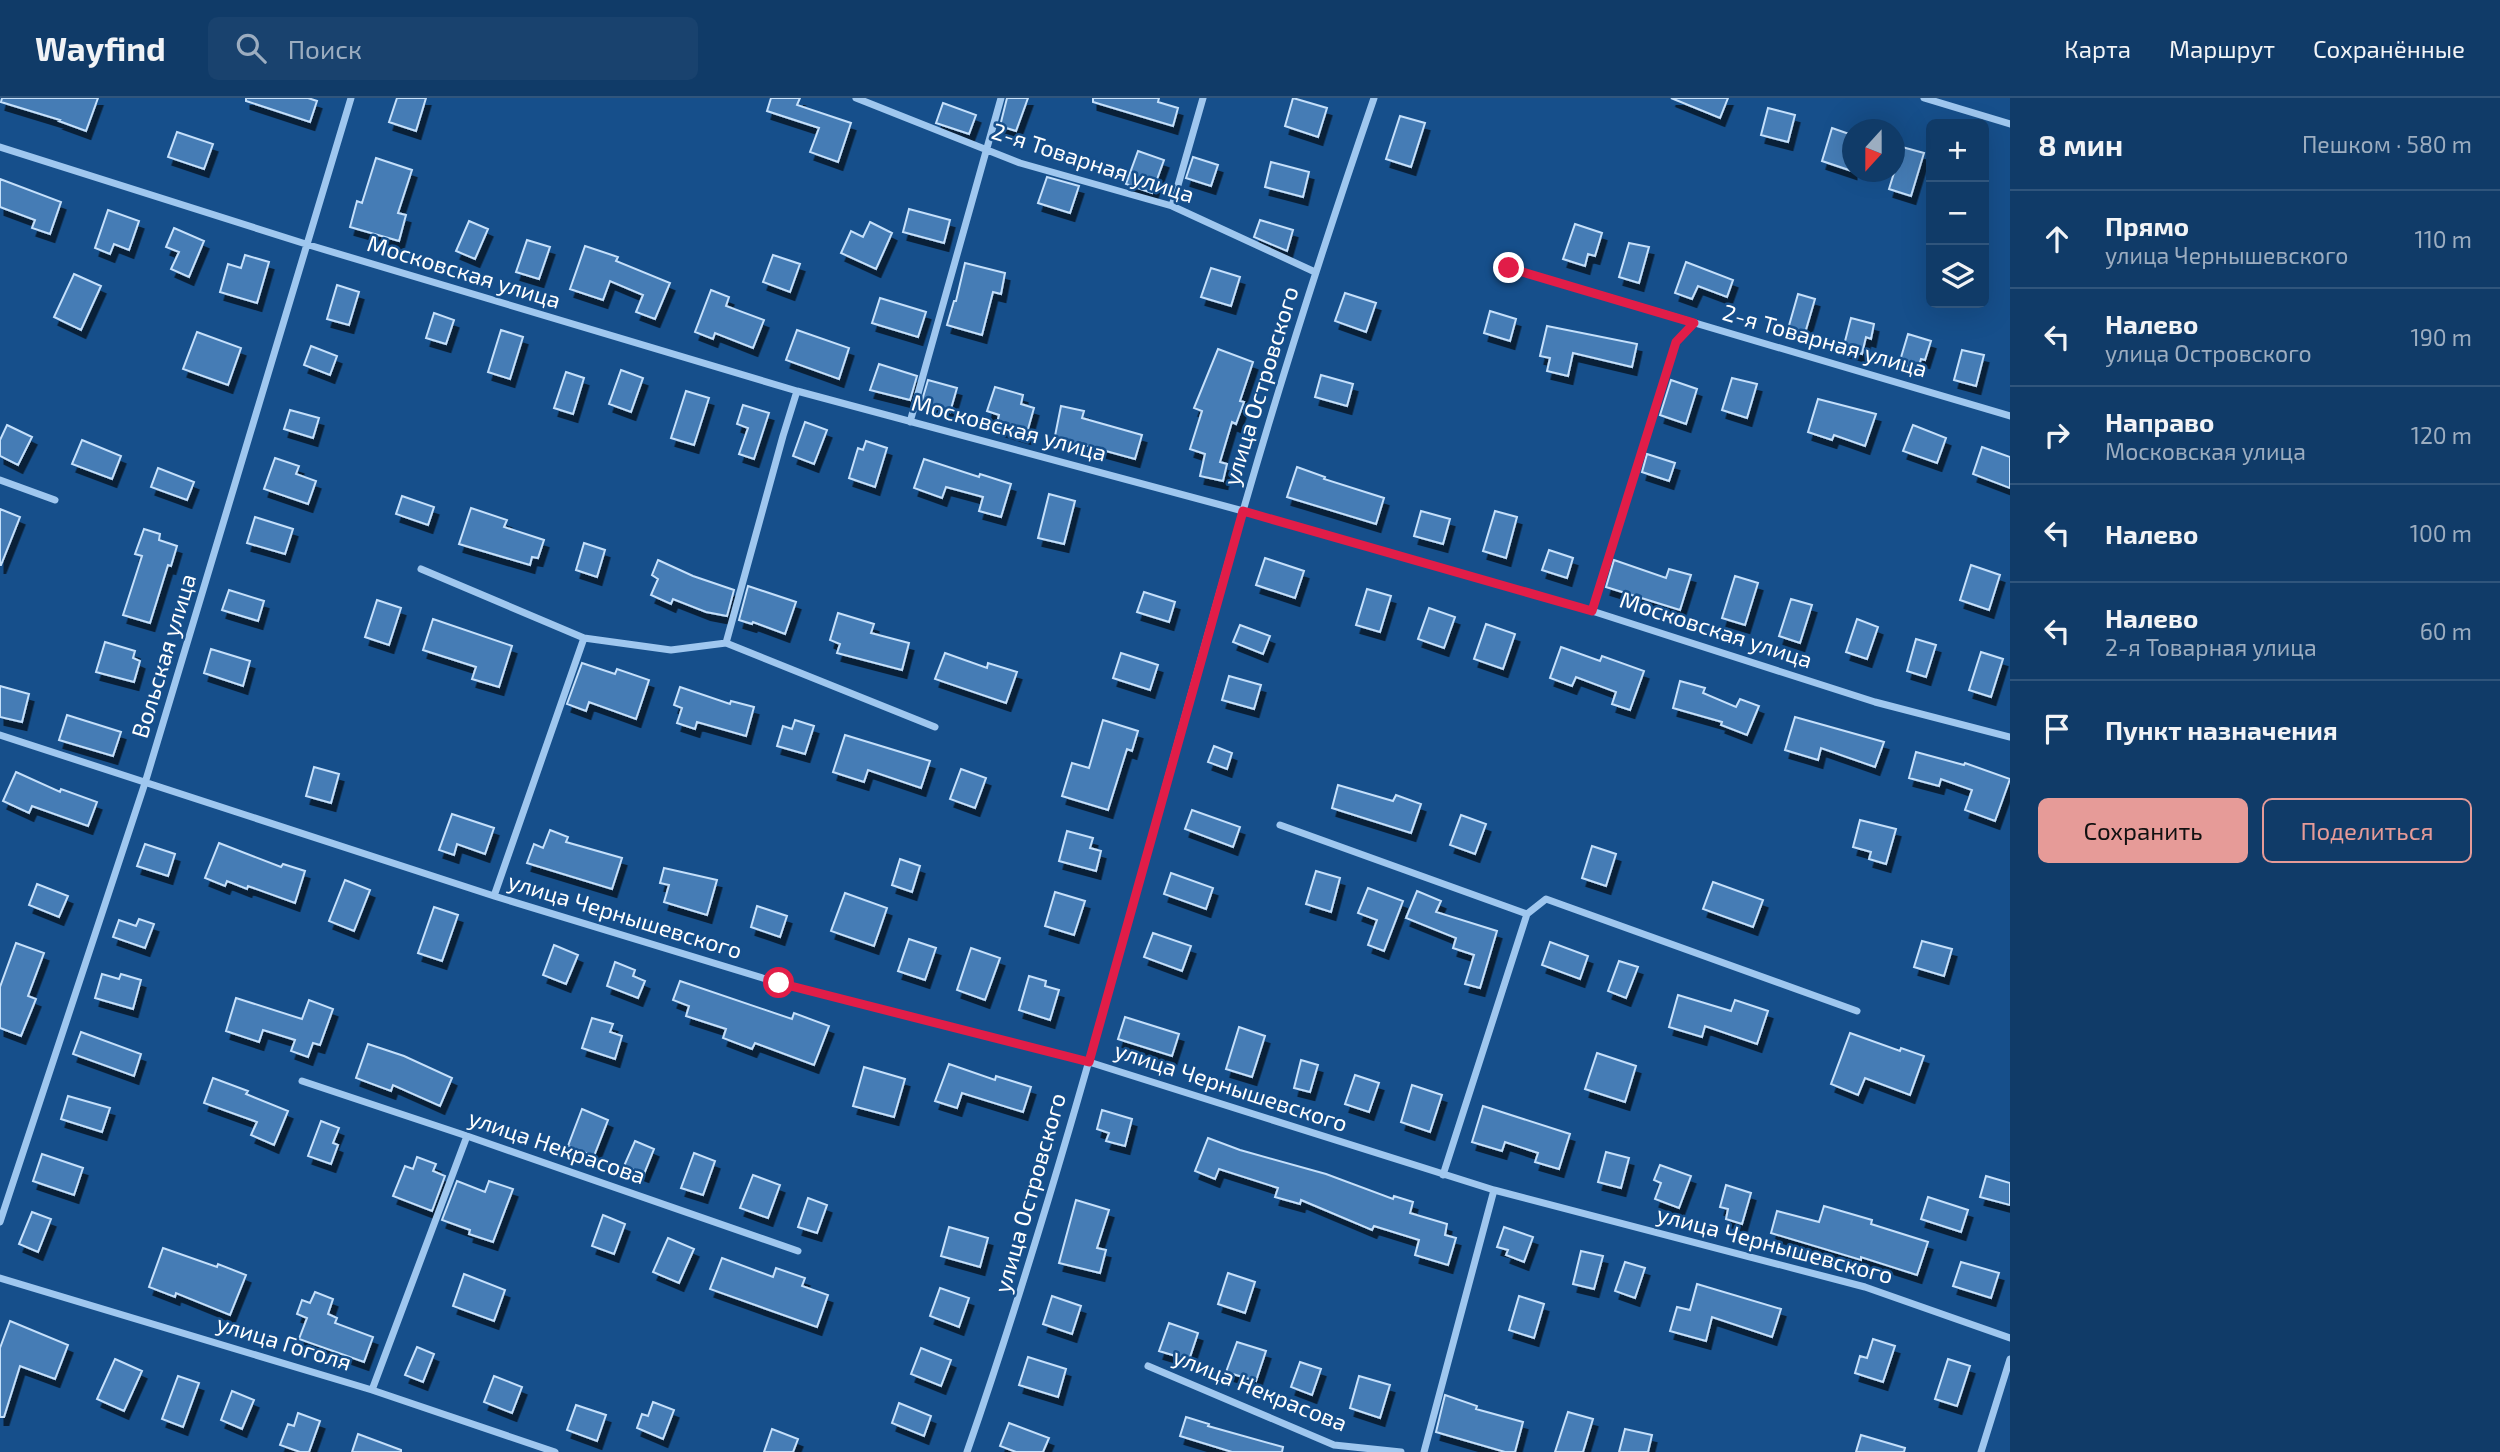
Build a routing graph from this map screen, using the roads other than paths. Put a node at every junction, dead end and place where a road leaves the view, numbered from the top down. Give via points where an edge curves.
1 (351, 98) edge
2 (856, 98) edge
3 (1002, 98) edge
4 (1203, 98) edge
5 (1374, 98) edge
6 (1924, 98) edge
7 (866, 100) edge
8 (2010, 124) edge
9 (0, 147) edge
10 (988, 148) junction
11 (1172, 206) junction
12 (309, 245) junction
13 (1509, 268) dead end
14 (1315, 272) junction
15 (1694, 323) junction
16 (797, 391) junction
17 (2010, 416) edge
18 (910, 422) junction
19 (0, 480) edge
20 (55, 500) dead end
21 (1243, 511) junction
22 (421, 569) dead end
23 (1592, 611) junction
24 (584, 638) junction
25 (726, 643) junction
26 (936, 727) dead end
27 (0, 735) edge
28 (2010, 737) edge
29 (145, 783) junction
30 (1280, 825) dead end
31 (494, 896) junction
32 (1527, 915) junction
33 (1857, 1011) dead end
34 (1089, 1062) junction
35 (302, 1081) dead end
36 (467, 1136) junction
37 (1443, 1175) junction
38 (1494, 1190) junction
39 (0, 1222) edge
40 (798, 1251) dead end
41 (0, 1278) edge
42 (2010, 1338) edge
43 (2010, 1359) edge
44 (1148, 1366) dead end
45 (372, 1390) junction
46 (555, 1452) edge
47 (967, 1452) edge
48 (1401, 1452) edge
49 (1424, 1452) edge
50 (1981, 1452) edge

1 - 12 street, Вольская улица
2 - 7 street, 2-я Товарная улица
3 - 10 street
4 - 11 street
5 - 14 street, улица Островского
6 - 8 street
7 - 10 street, 2-я Товарная улица
9 - 12 street, Московская улица
10 - 11 street, 2-я Товарная улица via 1020,163
10 - 18 street
11 - 14 street, 2-я Товарная улица
12 - 16 street, Московская улица
12 - 29 street, Вольская улица
13 - 15 street, 2-я Товарная улица
14 - 21 street, улица Островского
15 - 17 street, 2-я Товарная улица
15 - 23 street via 1676,342
16 - 18 street, Московская улица
16 - 25 street
18 - 21 street, Московская улица
19 - 20 street
21 - 23 street, Московская улица
21 - 34 street, улица Островского
22 - 24 street
23 - 28 street, Московская улица via 1875,702
24 - 25 street via 671,650
24 - 31 street
25 - 26 street
27 - 29 street, улица Чернышевского
29 - 31 street, улица Чернышевского
29 - 39 street, Вольская улица
30 - 32 street
31 - 34 street, улица Чернышевского via 779,983
32 - 33 street via 1546,900
32 - 37 street
34 - 37 street, улица Чернышевского
34 - 47 street, улица Островского via 1012,1321
35 - 36 street, улица Некрасова
36 - 40 street, улица Некрасова
36 - 45 street
37 - 38 street, улица Чернышевского
38 - 42 street, улица Чернышевского via 1865,1287
38 - 49 street
41 - 45 street, улица Гоголя
43 - 50 street
44 - 48 street, улица Некрасова via 1334,1445
45 - 46 street, улица Гоголя

